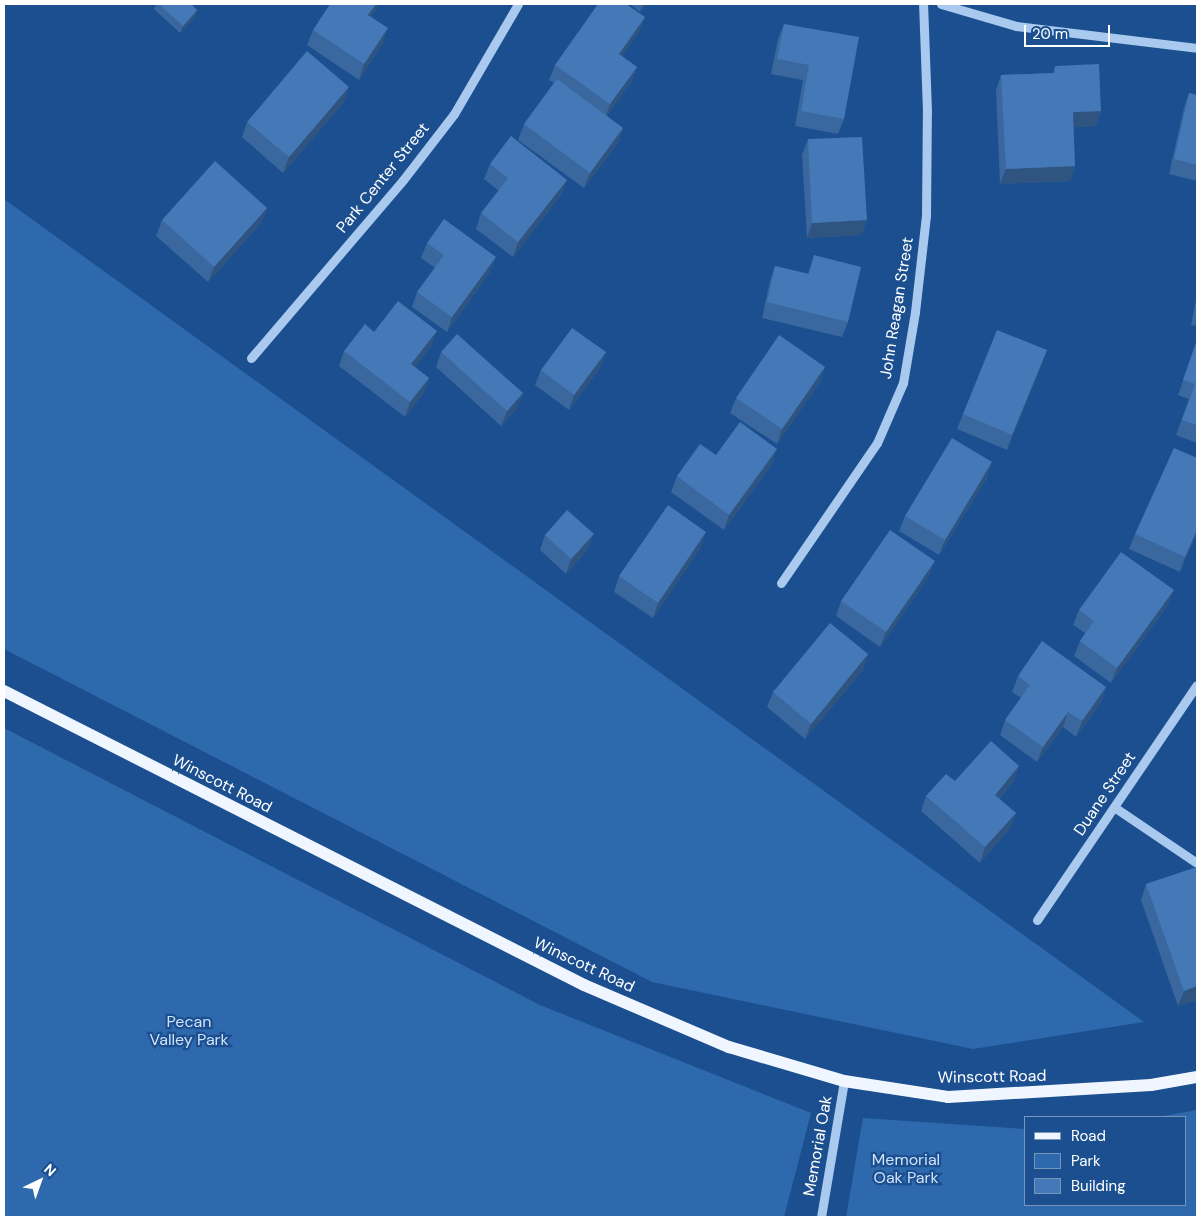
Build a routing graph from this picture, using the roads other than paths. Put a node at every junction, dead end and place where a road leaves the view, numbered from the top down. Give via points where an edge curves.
1 (518, 4) edge
2 (923, 4) edge
3 (941, 4) edge
4 (1197, 48) edge
5 (251, 358) dead end
6 (781, 584) dead end
7 (1197, 685) edge
8 (4, 691) edge
9 (1114, 807) junction
10 (1197, 863) edge
11 (1037, 920) dead end
12 (1197, 1077) edge
13 (844, 1081) junction
14 (820, 1217) edge

1 - 5 street, Park Center Street via 454,114 403,180
2 - 6 street, John Reagan Street via 926,216 903,383 877,443
3 - 4 street via 1016,26
7 - 9 street, Duane Street
8 - 13 main road, Winscott Road via 584,985 729,1047
9 - 10 street
9 - 11 street, Duane Street
12 - 13 main road, Winscott Road via 1151,1085 948,1097
13 - 14 street, Memorial Oak

